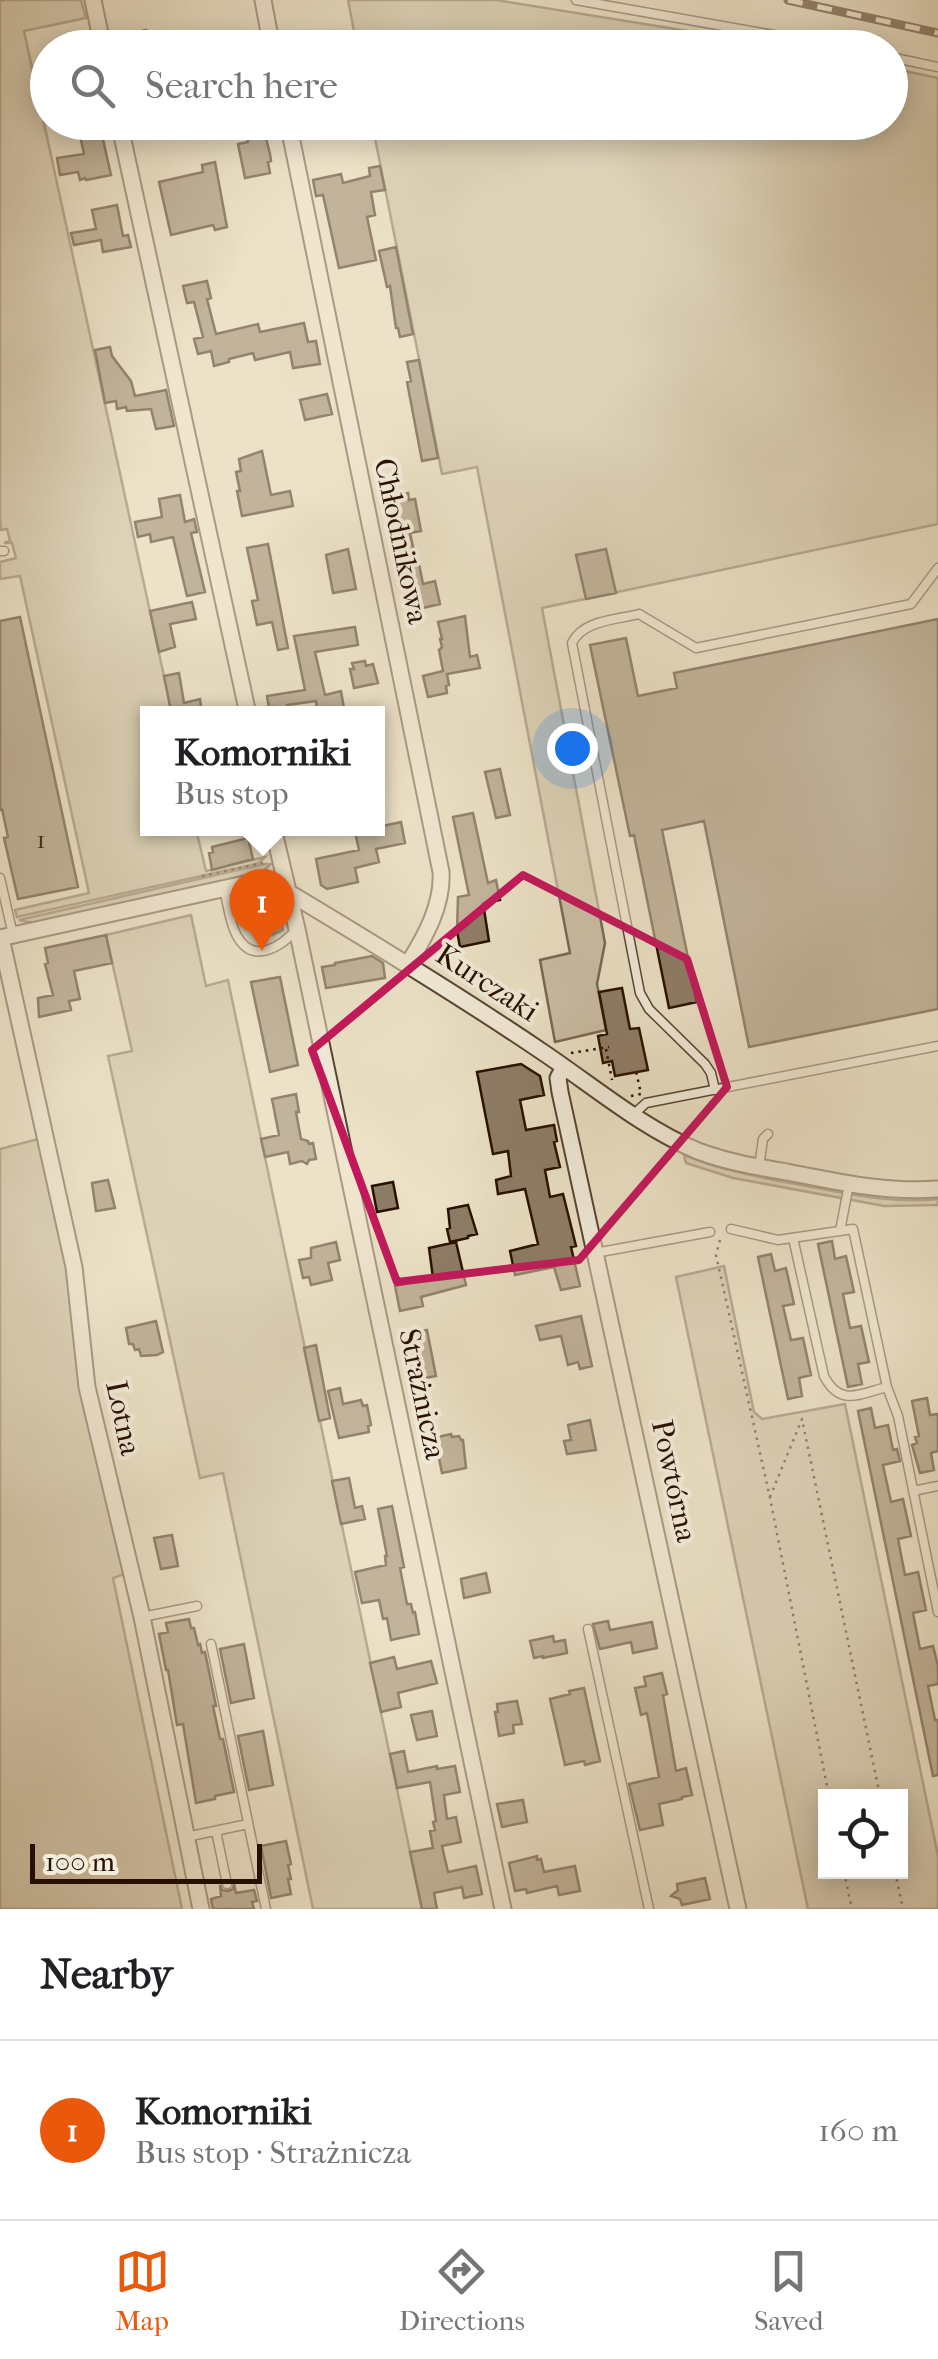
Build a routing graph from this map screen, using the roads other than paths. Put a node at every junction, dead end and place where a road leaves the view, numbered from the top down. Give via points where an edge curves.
1 (93, 0) edge
2 (263, 0) edge
3 (576, 0) edge
4 (99, 30) edge
5 (269, 30) edge
6 (745, 30) edge
7 (908, 61) edge
8 (938, 67) edge
9 (123, 140) edge
10 (292, 140) edge
11 (938, 568) edge
12 (246, 706) edge
13 (275, 836) edge
14 (0, 878) edge
15 (224, 888) junction
16 (286, 891) junction
17 (296, 929) junction
18 (5, 937) edge
19 (408, 964) junction
20 (938, 1046) edge
21 (564, 1061) junction
22 (715, 1090) junction
23 (634, 1114) junction
24 (768, 1134) dead end
25 (758, 1167) junction
26 (849, 1184) junction
27 (938, 1188) edge
28 (731, 1229) dead end
29 (840, 1231) junction
30 (710, 1232) road end
31 (793, 1238) junction
32 (596, 1253) junction
33 (887, 1388) junction
34 (938, 1486) edge
35 (913, 1491) junction
36 (197, 1606) dead end
37 (938, 1612) edge
38 (142, 1617) junction
39 (588, 1629) dead end
40 (210, 1644) dead end
41 (248, 1824) junction
42 (216, 1831) junction
43 (186, 1837) junction
44 (226, 1884) dead end
45 (201, 1909) edge
46 (266, 1909) edge
47 (503, 1909) edge
48 (650, 1909) edge
49 (738, 1909) edge

1 - 4 street
2 - 5 street
3 - 6 lane
7 - 8 lane
9 - 12 street
10 - 19 street, Chłodnikowa via 442,886
11 - 22 lane via 911,604 696,648 639,614 586,627 572,643 640,993 705,1064
13 - 16 street, Strażnicza
14 - 18 lane
15 - 16 street, Kurczaki via 262,882
15 - 17 lane via 237,938 248,948 270,950
15 - 18 street, Kurczaki
16 - 17 street, Strażnicza
16 - 19 street, Kurczaki
17 - 47 street, Strażnicza
18 - 38 street, Lotna via 74,1266 89,1396
19 - 21 street, Kurczaki
20 - 22 lane
21 - 23 street, Kurczaki
21 - 32 street, Powtórna via 558,1083
22 - 23 lane via 646,1104
23 - 25 street, Kurczaki via 698,1151
24 - 25 lane
25 - 26 street, Kurczaki
26 - 27 street, Kurczaki
26 - 29 lane
28 - 31 lane
29 - 31 lane
29 - 33 lane via 853,1229
30 - 32 lane
31 - 33 lane via 831,1388 849,1396
32 - 49 street, Powtórna
33 - 35 lane
34 - 35 lane
35 - 37 lane
36 - 38 lane
38 - 43 street, Lotna
39 - 48 lane
40 - 41 lane
41 - 42 lane
41 - 46 lane
42 - 43 lane
42 - 44 lane
43 - 45 street, Lotna

